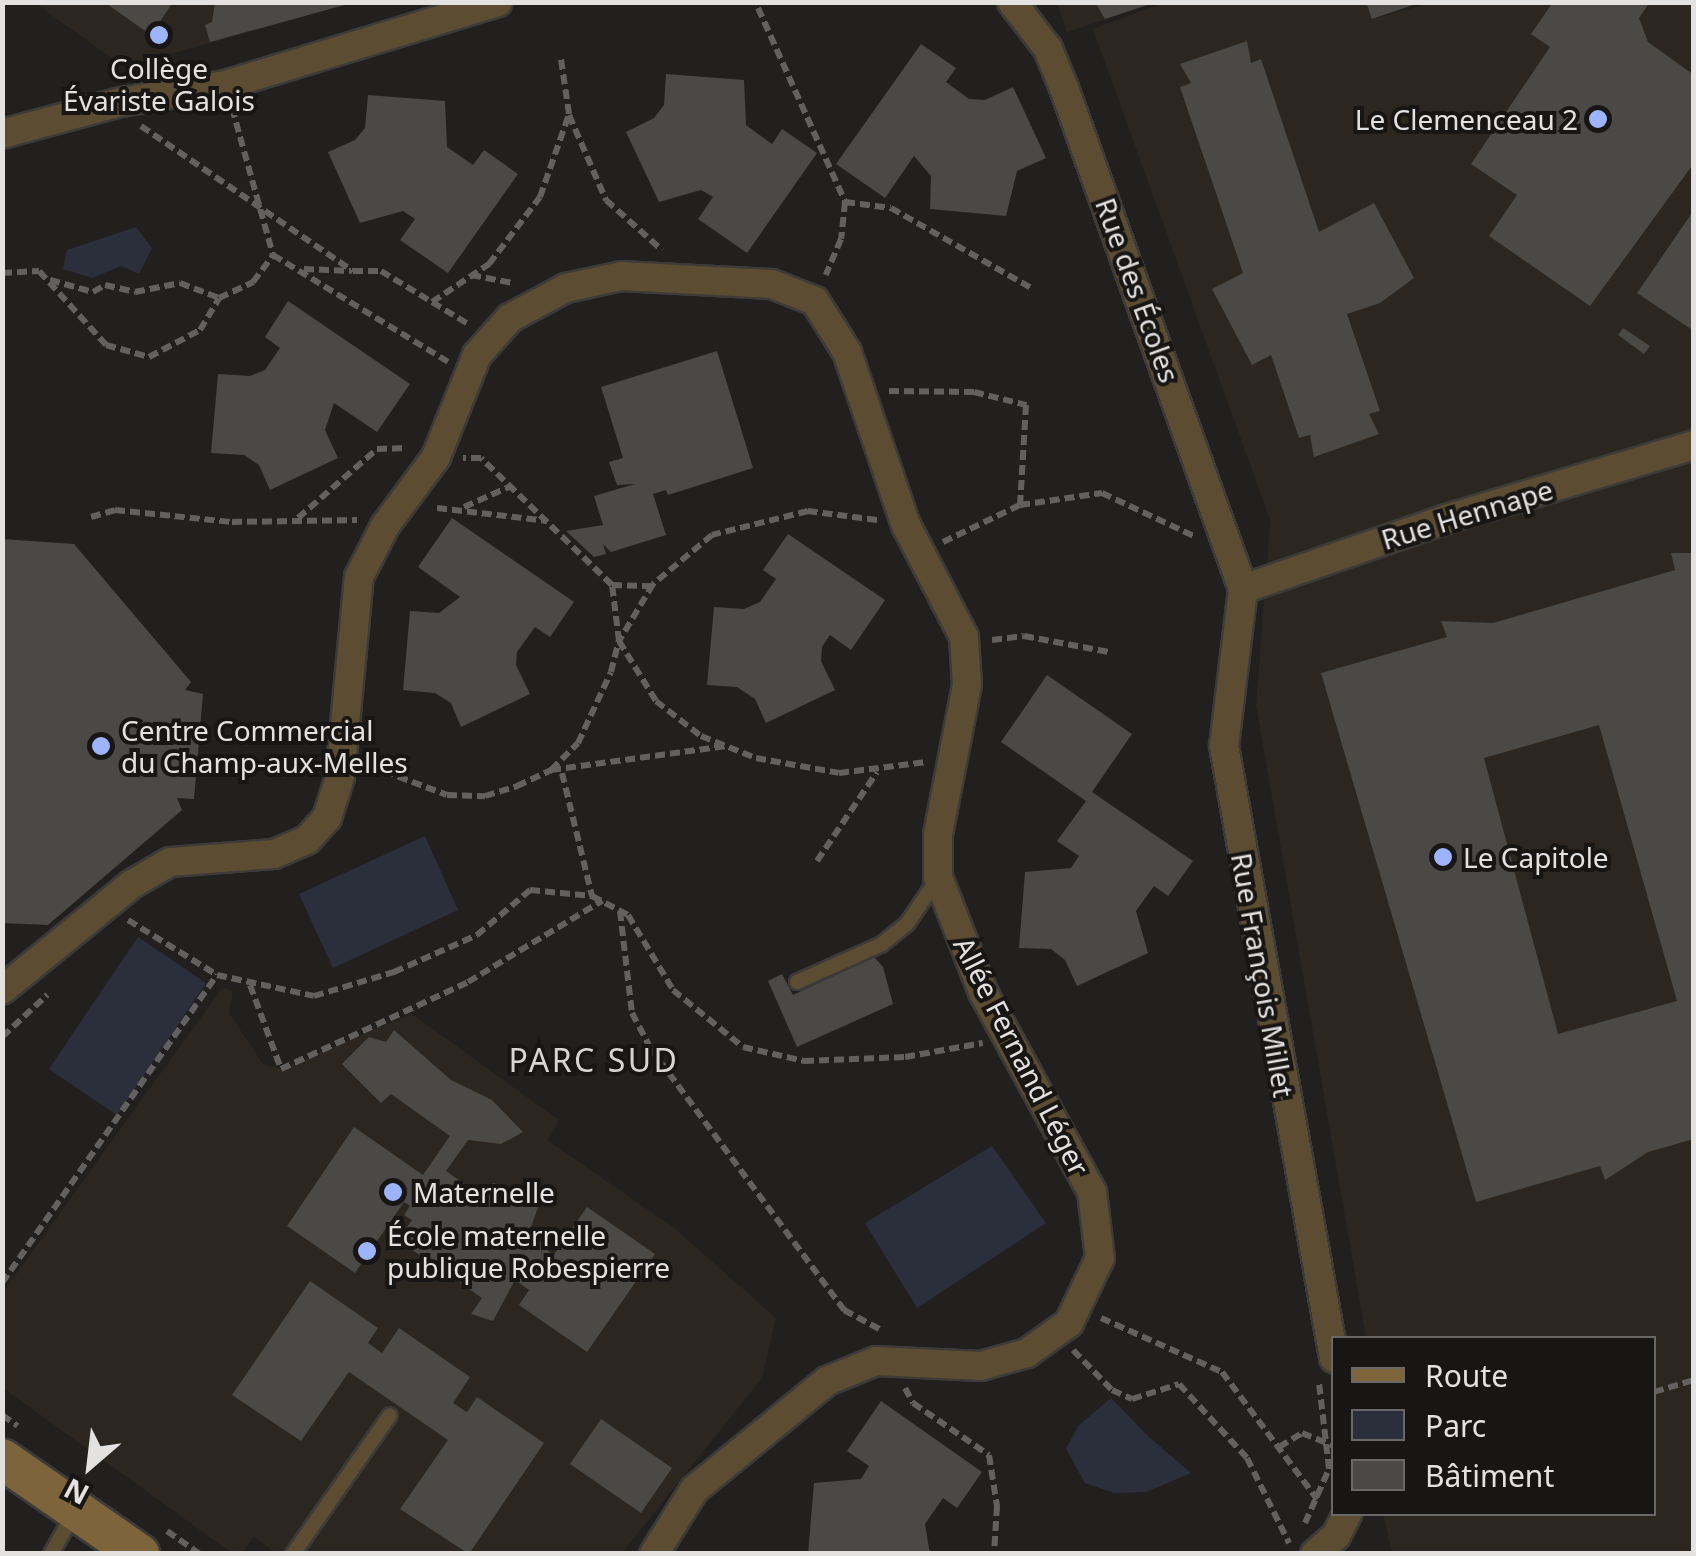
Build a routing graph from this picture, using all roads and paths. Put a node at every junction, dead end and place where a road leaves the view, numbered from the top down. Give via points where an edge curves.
1 (498, 2) edge
2 (1012, 2) edge
3 (758, 8) dead end
4 (561, 59) dead end
5 (225, 85) junction
6 (120, 102) junction
7 (569, 114) junction
8 (2, 134) edge
9 (845, 202) junction
10 (260, 210) junction
11 (274, 256) junction
12 (304, 269) junction
13 (352, 271) junction
14 (2, 273) edge
15 (679, 276) junction
16 (48, 279) junction
17 (1031, 288) dead end
18 (219, 298) junction
19 (815, 301) junction
20 (432, 302) junction
21 (490, 337) junction
22 (466, 373) junction
23 (862, 391) junction
24 (1694, 445) edge
25 (436, 458) junction
26 (512, 486) junction
27 (1020, 505) junction
28 (462, 508) junction
29 (91, 517) dead end
30 (298, 518) junction
31 (428, 518) dead end
32 (548, 521) junction
33 (906, 525) junction
34 (385, 526) junction
35 (1228, 540) junction
36 (920, 555) junction
37 (652, 584) junction
38 (612, 585) junction
39 (1242, 589) junction
40 (619, 641) junction
41 (964, 644) junction
42 (1109, 652) dead end
43 (728, 746) junction
44 (342, 751) junction
45 (952, 758) junction
46 (551, 770) junction
47 (877, 771) junction
48 (562, 773) junction
49 (817, 862) dead end
50 (938, 878) junction
51 (592, 896) junction
52 (604, 900) junction
53 (110, 902) junction
54 (620, 910) junction
55 (217, 975) junction
56 (797, 982) dead end
57 (250, 984) junction
58 (2, 990) edge
59 (1009, 1035) junction
60 (2, 1283) edge
61 (1079, 1308) junction
62 (1058, 1334) junction
63 (1331, 1344) edge
64 (889, 1361) junction
65 (930, 1361) junction
66 (1694, 1380) edge
67 (1656, 1391) edge
68 (390, 1415) dead end
69 (1331, 1445) edge
70 (1279, 1447) junction
71 (2, 1458) edge
72 (1331, 1503) edge
73 (76, 1510) junction
74 (1337, 1516) edge
75 (51, 1554) edge
76 (139, 1554) edge
77 (293, 1554) edge
78 (654, 1554) edge
79 (994, 1554) edge
80 (1292, 1554) edge
81 (1315, 1554) edge

1 - 5 street
2 - 35 street, Rue des Écoles via 1048,48
3 - 9 path
4 - 7 path
5 - 6 street
5 - 10 path
6 - 8 street
6 - 10 path via 150,136
7 - 15 path via 606,200 678,262
7 - 20 path via 540,197 489,264
9 - 17 path via 890,208
9 - 19 path via 841,240
10 - 11 path
10 - 13 path
11 - 12 path
11 - 18 path via 252,282
12 - 13 path
12 - 22 path
13 - 20 path via 382,272
14 - 16 path via 39,271
15 - 19 street via 772,284
15 - 21 street via 620,276 566,288 510,318
16 - 18 path via 92,292 105,285 135,292 180,283
16 - 18 path via 77,319 106,345 134,358 186,342
19 - 23 street, Allée Fernand Léger via 832,322
20 - 21 path
21 - 22 street
22 - 25 street
23 - 27 path via 974,392 1026,404
23 - 33 street, Allée Fernand Léger
24 - 39 street, Rue Hennape via 1428,524
25 - 26 path via 482,458
25 - 30 path via 400,446 377,450
25 - 34 street
26 - 28 path
26 - 32 path
27 - 35 path via 1102,493 1200,539
27 - 36 path
28 - 31 path via 438,506
28 - 32 path
29 - 30 path via 115,510 232,522
30 - 34 path
32 - 38 path
33 - 36 street, Allée Fernand Léger
33 - 37 path via 808,511 754,520 712,535
34 - 44 street via 355,596
35 - 39 street, Rue des Écoles
36 - 41 street, Allée Fernand Léger via 947,597
37 - 38 path
37 - 40 path
38 - 40 path
39 - 63 street, Rue François Millet via 1224,746
40 - 43 path via 656,701 701,736
40 - 46 path via 594,714
41 - 42 path via 1024,636
41 - 45 street, Allée Fernand Léger via 966,685
43 - 47 path via 803,768
43 - 48 path via 594,762
44 - 46 path via 390,778 446,795 484,796
44 - 53 street via 328,818 307,840 274,854 170,862
45 - 47 path
45 - 50 street, Allée Fernand Léger via 938,834
46 - 48 path
47 - 49 path
48 - 51 path
50 - 56 lane via 907,924 882,944
50 - 59 street, Allée Fernand Léger via 984,992
51 - 52 path
51 - 57 path via 530,890 476,935 394,972 317,996
52 - 54 path
52 - 57 path via 468,982 281,1068
53 - 55 path via 130,922
53 - 58 street
54 - 59 path via 652,948 673,990 742,1048 804,1061 905,1058
54 - 65 path via 632,1013 650,1049 844,1310 902,1337
55 - 57 path
55 - 60 path
59 - 61 street, Allée Fernand Léger via 1092,1192 1099,1218 1097,1273
61 - 62 street, Allée Fernand Léger
61 - 70 path via 1222,1372
62 - 65 street, Allée Fernand Léger via 1004,1363
62 - 80 path via 1112,1390 1132,1398 1178,1384 1246,1458 1287,1531
64 - 65 street, Allée Fernand Léger
64 - 78 street, Allée Fernand Léger via 827,1381 762,1434 682,1503
64 - 79 path via 913,1403 989,1455 997,1506
66 - 67 path
68 - 77 lane
69 - 70 path via 1302,1433
70 - 72 path
71 - 73 street
73 - 75 lane
73 - 76 street
74 - 81 street via 1336,1536

